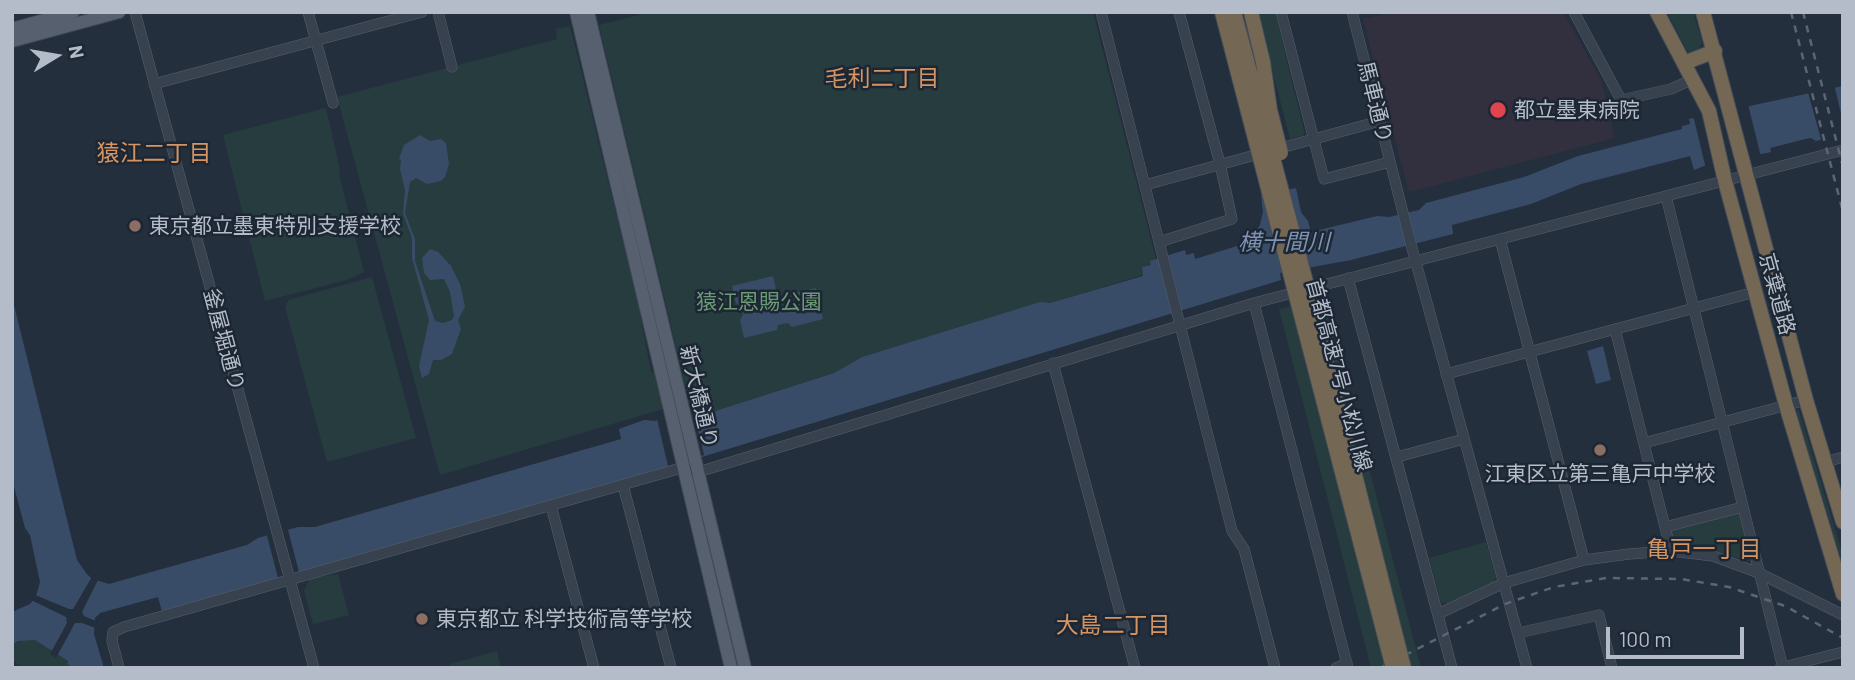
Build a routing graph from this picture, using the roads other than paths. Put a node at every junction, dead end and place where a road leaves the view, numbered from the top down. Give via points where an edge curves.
1 (74, 12) edge
2 (119, 12) edge
3 (135, 12) edge
4 (308, 12) edge
5 (422, 12) edge
6 (438, 12) edge
7 (576, 12) edge
8 (588, 12) edge
9 (1101, 12) edge
10 (1178, 12) edge
11 (1213, 12) edge
12 (1222, 12) edge
13 (1234, 12) edge
14 (1251, 12) edge
15 (1281, 12) edge
16 (1574, 12) edge
17 (1657, 12) edge
18 (1703, 12) edge
19 (1354, 13) edge
20 (12, 29) edge
21 (316, 40) junction
22 (12, 41) edge
23 (1715, 51) junction
24 (1684, 63) junction
25 (452, 67) dead end
26 (1693, 79) junction
27 (155, 84) junction
28 (332, 103) dead end
29 (1380, 121) junction
30 (1312, 138) junction
31 (1843, 150) edge
32 (1390, 162) junction
33 (1220, 164) junction
34 (1723, 174) junction
35 (1746, 175) junction
36 (1144, 184) junction
37 (1666, 196) junction
38 (1275, 212) junction
39 (1500, 239) junction
40 (1159, 242) junction
41 (1415, 261) junction
42 (1305, 278) junction
43 (1348, 278) junction
44 (1755, 292) junction
45 (1254, 303) junction
46 (1694, 308) junction
47 (1180, 326) junction
48 (1615, 329) junction
49 (1530, 352) junction
50 (1054, 363) junction
51 (1446, 374) junction
52 (1806, 400) junction
53 (675, 405) junction
54 (1786, 405) junction
55 (1722, 422) junction
56 (1464, 439) junction
57 (1644, 443) junction
58 (1396, 457) junction
59 (1843, 457) edge
60 (1826, 462) junction
61 (689, 465) junction
62 (623, 485) junction
63 (551, 506) junction
64 (1743, 507) junction
65 (1843, 522) edge
66 (1665, 527) junction
67 (1671, 551) junction
68 (1584, 560) junction
69 (1759, 573) junction
70 (289, 578) junction
71 (1504, 583) junction
72 (1843, 594) edge
73 (1438, 614) junction
74 (1843, 615) edge
75 (1518, 633) junction
76 (1843, 652) edge
77 (1348, 665) edge
78 (119, 668) edge
79 (314, 668) edge
80 (594, 668) edge
81 (671, 668) edge
82 (731, 668) edge
83 (745, 668) edge
84 (1135, 668) edge
85 (1275, 668) edge
86 (1336, 668) edge
87 (1393, 668) edge
88 (1404, 668) edge
89 (1452, 668) edge
90 (1527, 668) edge
91 (1612, 668) edge
92 (1782, 668) edge

1 - 20 main road
2 - 22 main road
3 - 27 street, 釜屋堀通り
4 - 21 street
5 - 21 street
6 - 25 street
7 - 53 main road, 新大橋通り
8 - 53 main road, 新大橋通り
9 - 36 street
10 - 33 street
11 - 38 highway, bridge via 1258,180
12 - 38 highway, 首都高速7号小松川線, bridge
13 - 42 highway, 首都高速7号小松川線, bridge
14 - 42 highway, bridge
15 - 30 street
16 - 26 street via 1621,100 1660,93
17 - 24 highway, 京葉道路
18 - 23 highway, 京葉道路
19 - 29 street, 馬車通り
21 - 27 street
21 - 28 street
23 - 24 highway
23 - 35 highway, 京葉道路
24 - 26 highway, 京葉道路
26 - 34 highway, 京葉道路 via 1709,111
27 - 70 street, 釜屋堀通り
29 - 30 street
29 - 32 street, 馬車通り
30 - 32 street via 1324,179
30 - 33 street
31 - 35 street
32 - 41 street, 馬車通り
33 - 36 street
33 - 40 street via 1232,219
34 - 35 street
34 - 37 street
34 - 44 highway, 京葉道路
35 - 52 highway, 京葉道路
36 - 40 street
37 - 39 street
37 - 46 street
38 - 87 highway, 首都高速7号小松川線, bridge
39 - 41 street
39 - 49 street
40 - 47 street
41 - 43 street
41 - 51 street, 馬車通り
42 - 88 highway, 首都高速7号小松川線, bridge
43 - 45 street
43 - 58 street
44 - 46 street
44 - 54 highway, 京葉道路
45 - 47 street
45 - 77 street
46 - 48 street
46 - 55 street
47 - 50 street
47 - 85 street via 1232,530 1244,549
48 - 49 street
48 - 57 street
49 - 51 street
49 - 68 street
50 - 61 street
50 - 84 street
51 - 56 street, 馬車通り
52 - 54 street
52 - 60 highway, 京葉道路
53 - 61 main road, 新大橋通り
54 - 55 street
54 - 72 highway, 京葉道路
55 - 57 street
55 - 64 street
56 - 58 street
56 - 71 street, 馬車通り
57 - 66 street
58 - 73 street
59 - 60 street
60 - 65 highway, 京葉道路
61 - 62 street
61 - 82 main road, 新大橋通り
61 - 83 main road, 新大橋通り
62 - 63 street
62 - 81 street
63 - 70 street
63 - 80 street
64 - 66 street
64 - 69 street
66 - 67 street
67 - 68 street
67 - 69 street via 1713,556
68 - 71 street
69 - 74 street
69 - 92 street
70 - 78 street via 113,632
70 - 79 street, 釜屋堀通り
71 - 73 street
71 - 75 street, 馬車通り
73 - 89 street
75 - 90 street, 馬車通り
75 - 91 street via 1599,615
76 - 92 street
77 - 86 street

